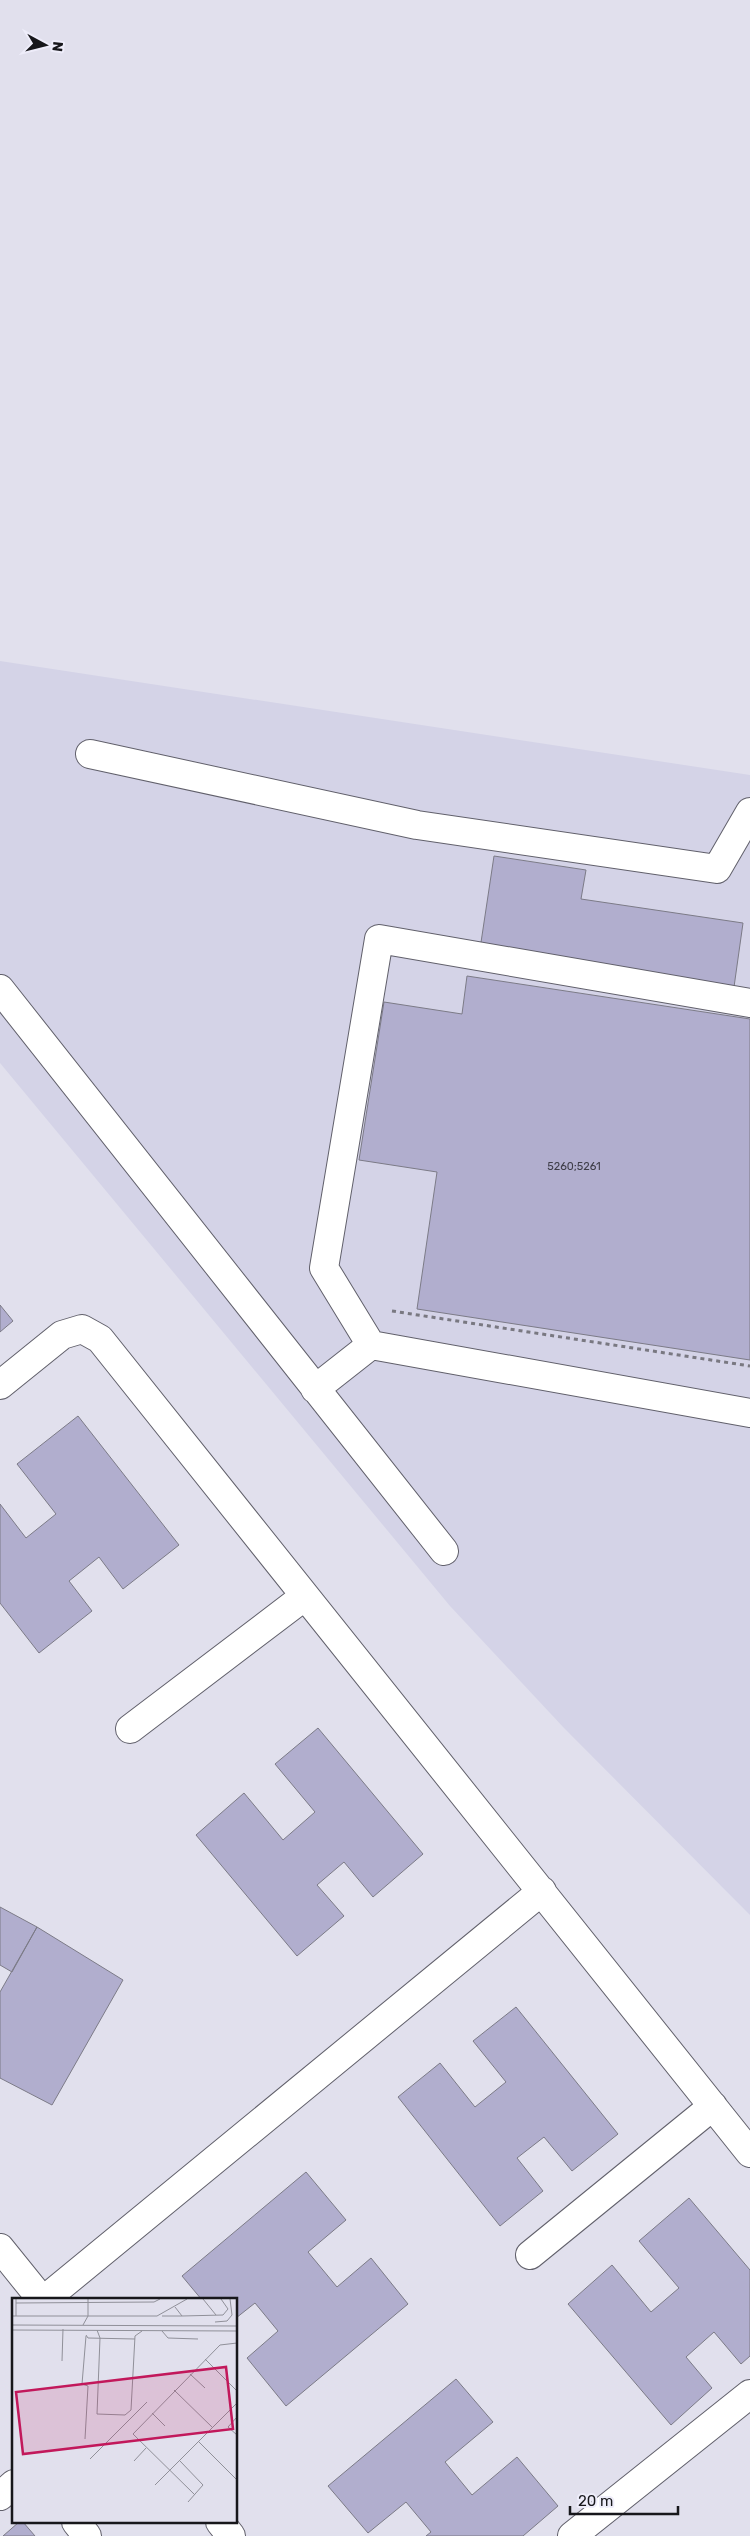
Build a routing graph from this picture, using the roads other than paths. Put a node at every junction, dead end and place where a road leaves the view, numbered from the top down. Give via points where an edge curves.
1 (90, 754) dead end
2 (750, 812) edge
3 (0, 990) edge
4 (750, 1003) edge
5 (371, 1345) junction
6 (0, 1385) edge
7 (315, 1389) junction
8 (750, 1412) edge
9 (444, 1551) dead end
10 (305, 1596) junction
11 (130, 1729) dead end
12 (542, 1891) junction
13 (713, 2106) junction
14 (750, 2154) edge
15 (0, 2248) edge
16 (530, 2255) dead end
17 (41, 2298) edge
18 (45, 2298) edge
19 (750, 2394) edge
20 (12, 2486) edge
21 (0, 2496) edge
22 (78, 2524) edge
23 (222, 2524) edge
24 (87, 2536) edge
25 (231, 2536) edge
26 (572, 2536) edge

1 - 2 lane via 417,825 717,869
3 - 7 lane
4 - 5 lane via 379,940 324,1268
5 - 7 lane
5 - 8 lane
6 - 10 lane via 62,1335 82,1329 100,1339
7 - 9 lane
10 - 11 lane
10 - 12 lane
12 - 13 lane
12 - 18 lane
13 - 14 lane
13 - 16 lane
15 - 17 lane
19 - 26 lane
20 - 21 lane
22 - 24 lane
23 - 25 lane

